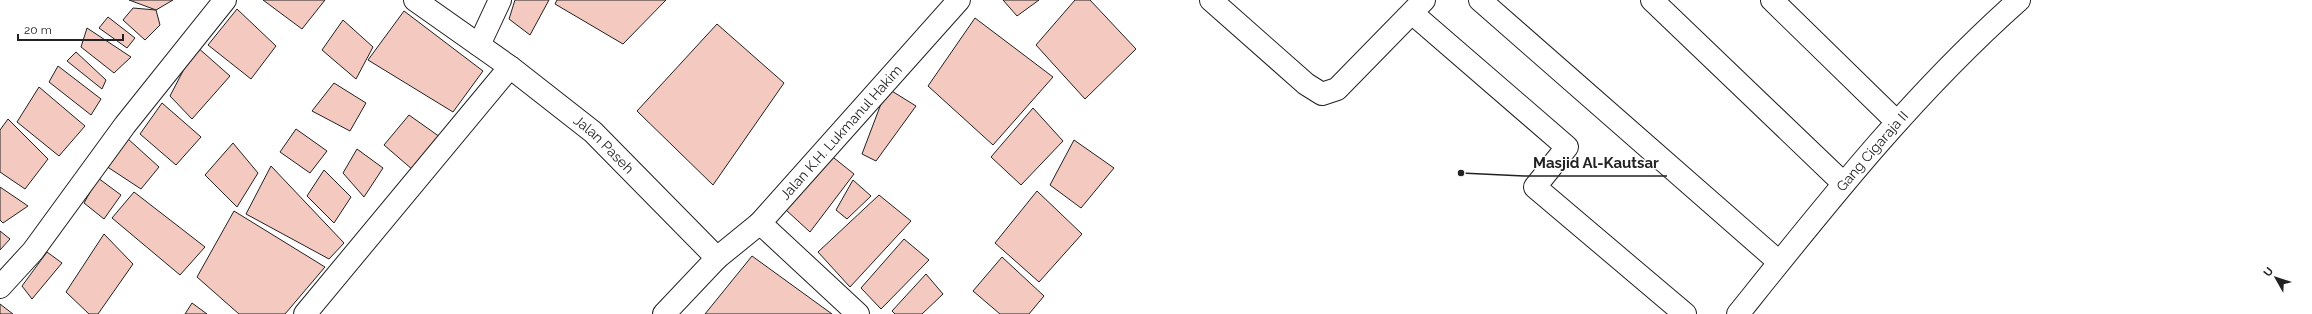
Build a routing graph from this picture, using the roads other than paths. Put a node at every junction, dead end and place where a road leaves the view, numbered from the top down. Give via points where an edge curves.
1 (225, 0) edge
2 (415, 0) edge
3 (500, 0) edge
4 (959, 0) edge
5 (1211, 0) edge
6 (1480, 0) edge
7 (1652, 0) edge
8 (1772, 0) edge
9 (2019, 0) edge
10 (1418, 6) edge
11 (479, 45) junction
12 (510, 67) junction
13 (1897, 122) junction
14 (1843, 183) junction
15 (760, 223) junction
16 (717, 258) junction
17 (1779, 262) junction
18 (0, 287) edge
19 (305, 314) edge
20 (664, 314) edge
21 (858, 314) edge
22 (1685, 314) edge
23 (1738, 314) edge

1 - 18 street via 125,125 33,251
2 - 11 street, Jalan Paseh
3 - 11 street
4 - 15 street, Jalan K.H. Lukmanul Hakim
5 - 10 street via 1306,84 1322,94 1337,89
6 - 17 street
7 - 14 street
8 - 13 street
9 - 13 street, Gang Cigaraja II via 1936,78
10 - 22 street via 1567,147 1535,187
11 - 12 street, Jalan Paseh
12 - 16 street, Jalan Paseh via 593,132
12 - 19 street
13 - 14 street, Gang Cigaraja II
14 - 17 street, Gang Cigaraja II
15 - 16 street, Jalan K.H. Lukmanul Hakim
15 - 21 street
16 - 20 street
17 - 23 street, Gang Cigaraja II

